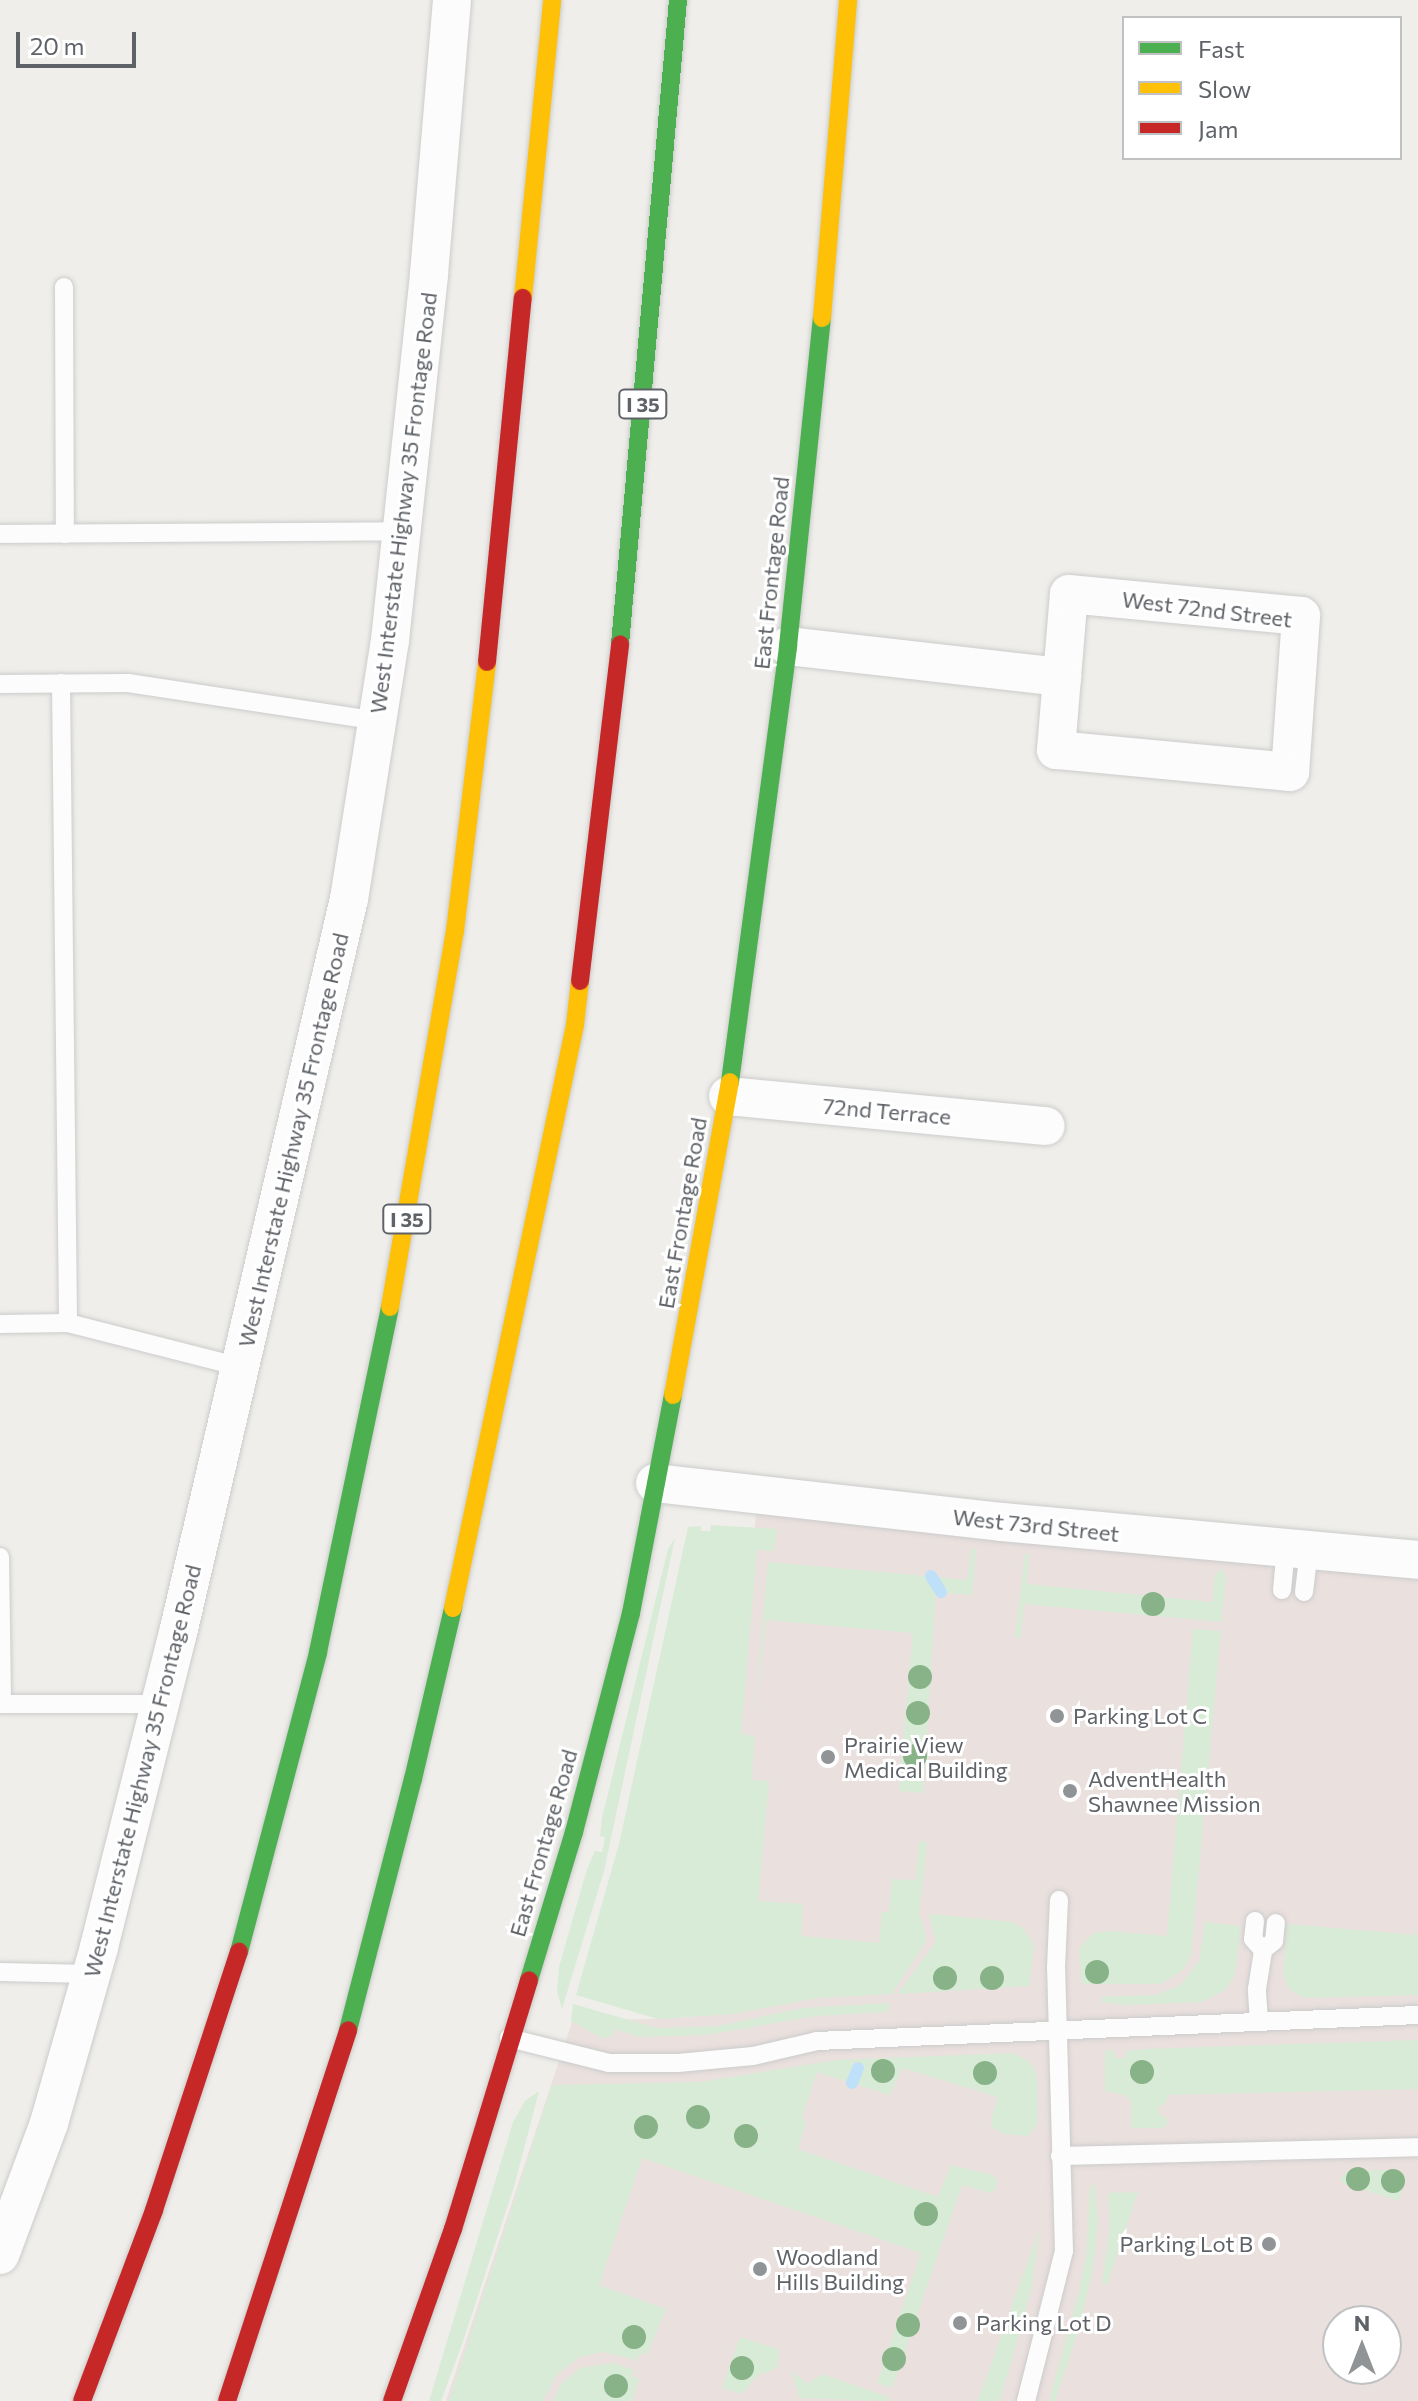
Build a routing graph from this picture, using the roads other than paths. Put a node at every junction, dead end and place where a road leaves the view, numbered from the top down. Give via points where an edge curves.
1 (452, 0) edge
2 (552, 0) edge
3 (678, 0) edge
4 (848, 0) edge
5 (64, 287) dead end
6 (401, 531) junction
7 (0, 534) edge
8 (65, 534) junction
9 (788, 646) junction
10 (1062, 677) junction
11 (61, 683) junction
12 (0, 684) edge
13 (378, 721) junction
14 (728, 1096) junction
15 (1046, 1126) dead end
16 (68, 1323) junction
17 (0, 1324) edge
18 (240, 1367) junction
19 (655, 1483) junction
20 (1298, 1549) junction
21 (0, 1557) edge
22 (1418, 1560) edge
23 (1282, 1590) dead end
24 (1304, 1592) dead end
25 (1, 1704) edge
26 (160, 1704) junction
27 (1059, 1900) dead end
28 (1255, 1921) dead end
29 (1276, 1923) dead end
30 (1263, 1950) junction
31 (0, 1972) edge
32 (91, 1974) junction
33 (1418, 2015) edge
34 (1259, 2021) junction
35 (1058, 2029) junction
36 (509, 2038) junction
37 (1418, 2147) edge
38 (1060, 2156) junction
39 (0, 2255) edge
40 (82, 2401) edge
41 (227, 2401) edge
42 (392, 2401) edge
43 (1026, 2401) edge

1 - 6 street, West Interstate Highway 35 Frontage Road
2 - 40 main road, I 35 via 492,620 455,931 399,1262 318,1652 242,1943 154,2210
3 - 41 main road, I 35 via 626,595 573,1040 487,1460 413,1779 346,2036
4 - 9 main road, East Frontage Road via 831,228
5 - 8 lane
6 - 8 lane
6 - 13 street, West Interstate Highway 35 Frontage Road
7 - 8 lane
9 - 10 street
9 - 14 main road, East Frontage Road
10 - 10 street, West 72nd Street via 1056,750 1290,772 1301,616 1069,594
11 - 12 lane
11 - 13 lane via 128,683
11 - 16 lane
13 - 18 street, West Interstate Highway 35 Frontage Road via 349,899
14 - 15 street, 72nd Terrace
14 - 19 main road, East Frontage Road
16 - 17 lane
16 - 18 lane
18 - 26 street, West Interstate Highway 35 Frontage Road
19 - 20 street, West 73rd Street
19 - 36 main road, East Frontage Road via 631,1613 574,1832
20 - 22 street, West 73rd Street
20 - 23 lane
20 - 24 lane
21 - 25 lane
25 - 26 lane
26 - 32 street, West Interstate Highway 35 Frontage Road
27 - 35 lane
28 - 30 lane via 1253,1939
29 - 30 lane via 1274,1941
30 - 34 lane
31 - 32 lane
32 - 39 street, West Interstate Highway 35 Frontage Road via 49,2123
33 - 34 lane
34 - 35 lane
35 - 36 lane via 817,2041 753,2056 678,2063 609,2063
35 - 38 lane
36 - 42 main road, East Frontage Road via 453,2229
37 - 38 lane
38 - 43 lane via 1064,2251

